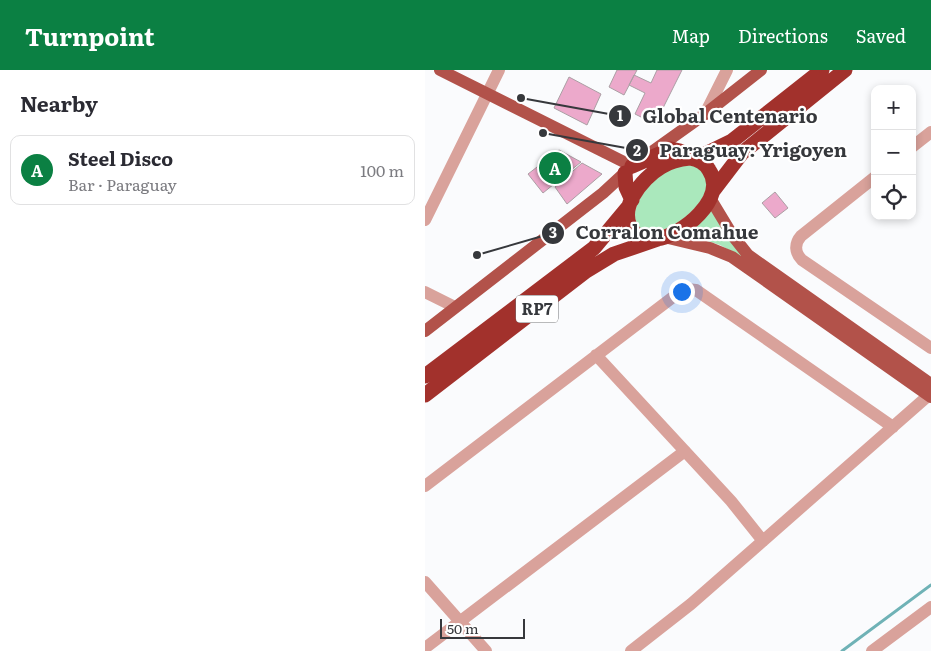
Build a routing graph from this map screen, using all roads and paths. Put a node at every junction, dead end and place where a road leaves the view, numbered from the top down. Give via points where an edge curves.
1 (440, 70) edge
2 (499, 70) edge
3 (727, 70) edge
4 (761, 70) edge
5 (822, 70) edge
6 (845, 70) edge
7 (488, 94) junction
8 (705, 114) junction
9 (931, 132) edge
10 (916, 144) edge
11 (693, 158) junction
12 (629, 170) junction
13 (871, 180) edge
14 (711, 194) junction
15 (630, 203) junction
16 (425, 220) edge
17 (661, 238) junction
18 (425, 292) edge
19 (455, 307) junction
20 (425, 331) edge
21 (931, 348) edge
22 (596, 355) junction
23 (425, 376) edge
24 (930, 392) edge
25 (425, 395) edge
26 (893, 427) junction
27 (685, 451) junction
28 (425, 486) edge
29 (763, 541) junction
30 (425, 582) edge
31 (931, 607) edge
32 (460, 622) junction
33 (425, 648) edge
34 (485, 651) edge
35 (631, 651) edge
36 (872, 651) edge

1 - 7 main road
2 - 7 street
3 - 8 street
4 - 8 main road
5 - 11 highway, RP7 via 732,140
6 - 14 highway, RP7 via 742,153
7 - 12 main road
7 - 16 street
8 - 12 main road
9 - 10 street
11 - 12 highway via 671,149
11 - 14 highway via 703,162 711,172 714,184
11 - 15 highway, RP7 via 668,163 651,173
12 - 15 highway via 626,186
12 - 19 main road
13 - 21 street via 801,236 797,253 802,260
14 - 17 highway, RP7 via 688,224
14 - 24 main road via 733,236 748,255
15 - 17 highway via 628,221 634,232 643,238
15 - 23 highway, RP7 via 594,248
17 - 24 main road via 710,248 732,257
17 - 25 highway, RP7 via 614,254 586,271
18 - 19 street
19 - 20 main road
22 - 26 street via 677,294 692,289
22 - 27 street
22 - 28 street
24 - 26 street
26 - 29 street
27 - 29 street
27 - 32 street
29 - 35 street via 680,614
30 - 32 street
31 - 36 street
32 - 33 street
32 - 34 street

